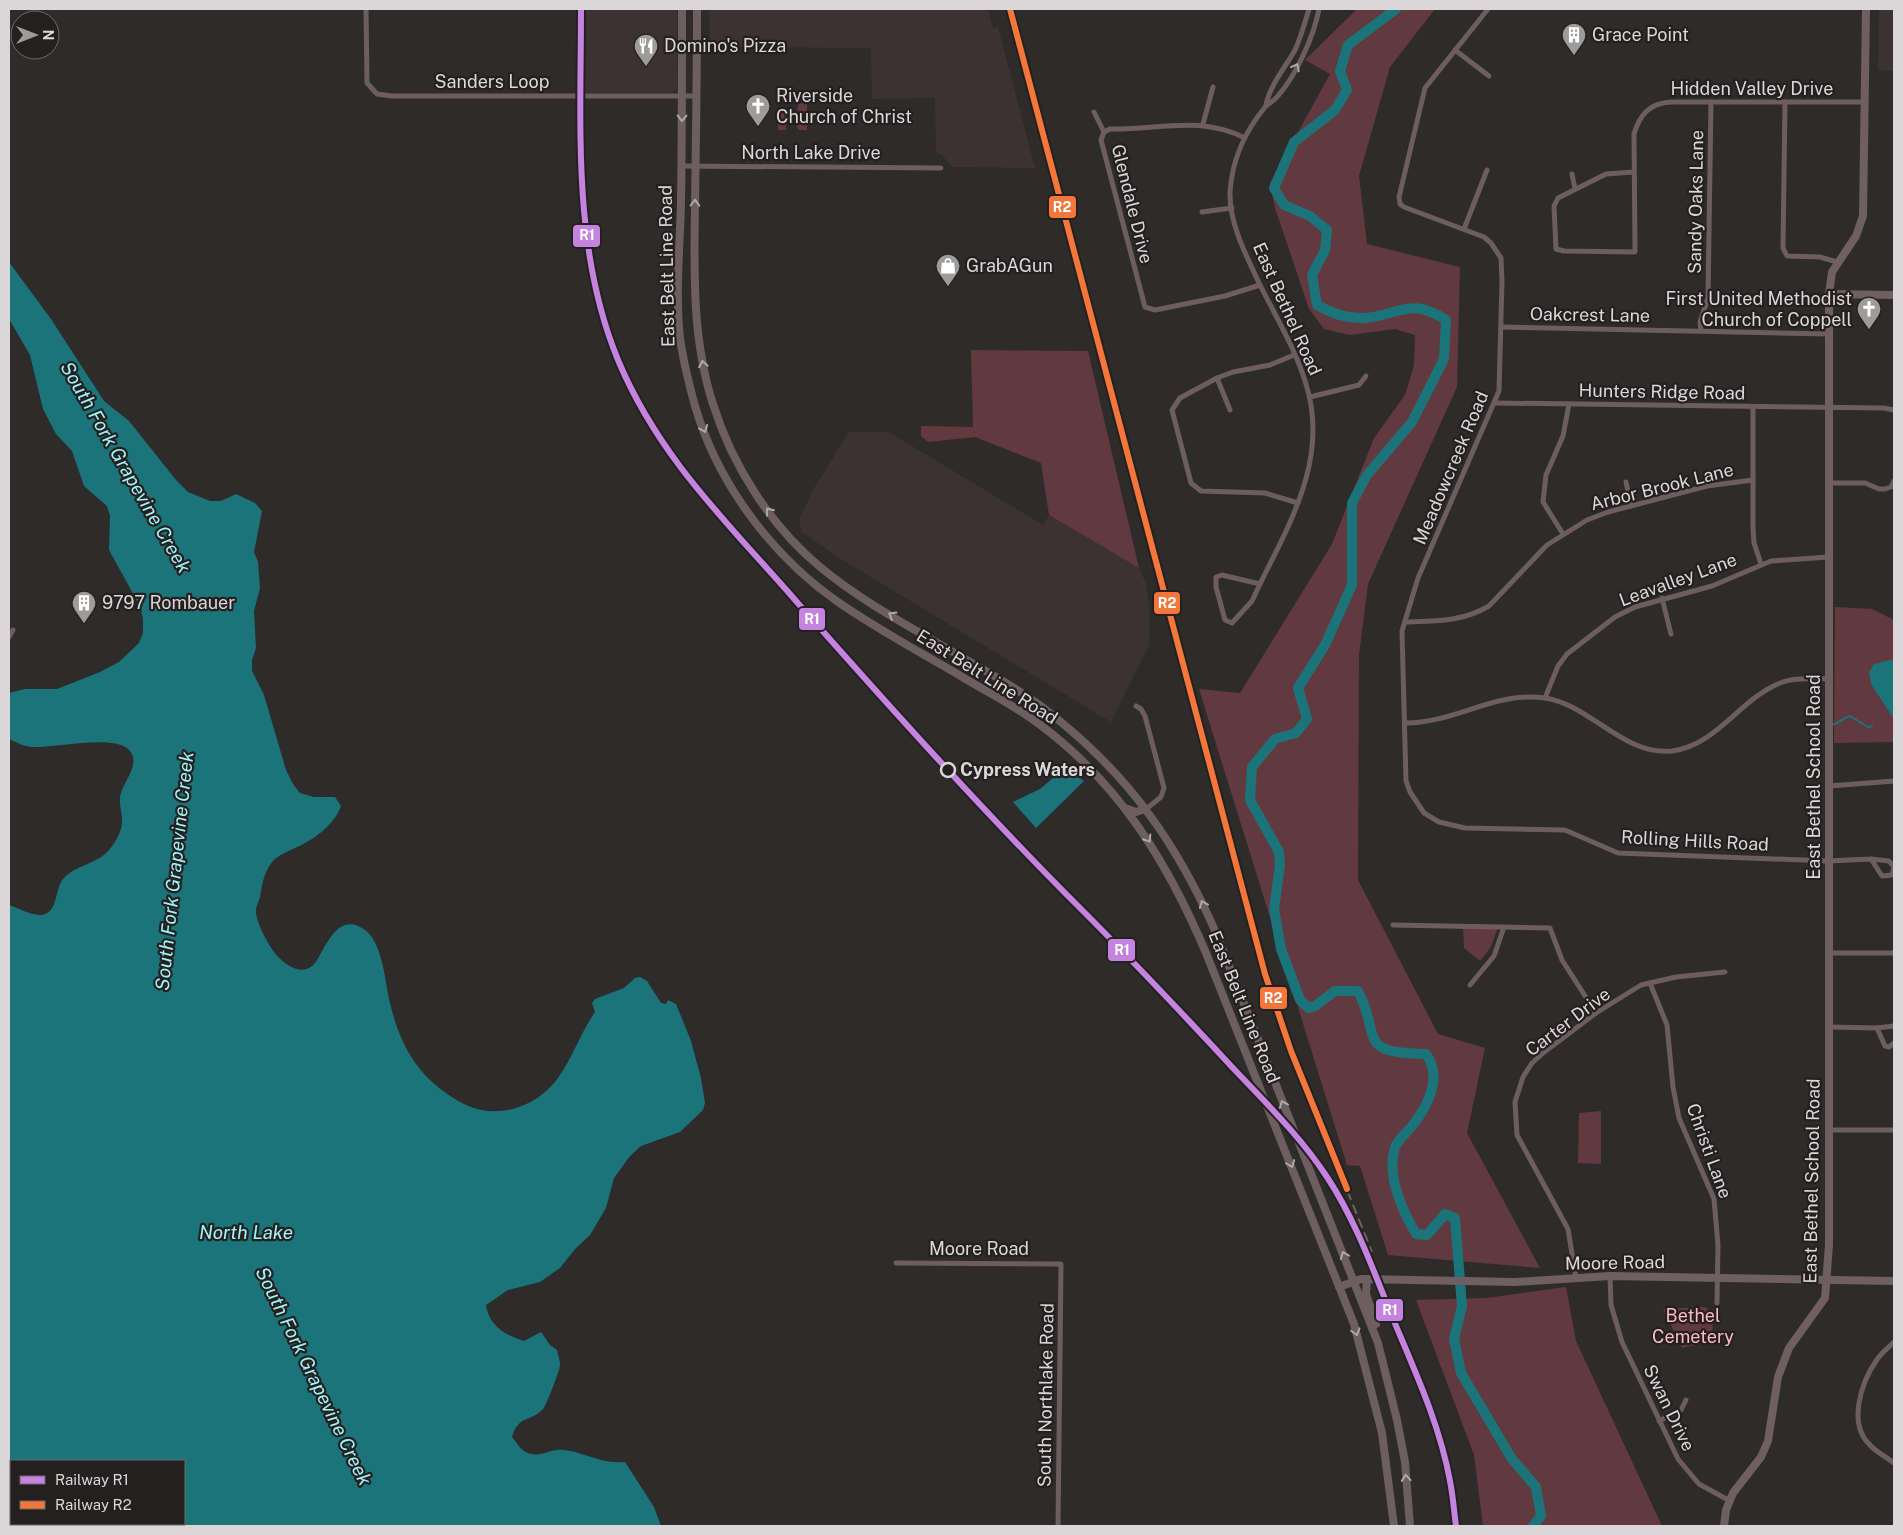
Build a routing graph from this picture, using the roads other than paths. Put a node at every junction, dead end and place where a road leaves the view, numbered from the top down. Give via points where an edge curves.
1 (366, 9) edge
2 (682, 9) edge
3 (697, 9) edge
4 (1309, 9) edge
5 (1319, 9) edge
6 (1488, 9) edge
7 (1866, 9) edge
8 (1455, 50) junction
9 (1489, 76) dead end
10 (1213, 87) dead end
11 (682, 96) junction
12 (696, 96) junction
13 (1711, 102) junction
14 (1784, 102) junction
15 (1865, 102) junction
16 (1266, 105) junction
17 (1094, 112) dead end
18 (1203, 124) junction
19 (1104, 132) junction
20 (1245, 138) junction
21 (681, 166) junction
22 (695, 166) junction
23 (941, 168) dead end
24 (1488, 170) dead end
25 (1634, 172) junction
26 (1572, 174) dead end
27 (1575, 189) junction
28 (1232, 208) junction
29 (1202, 212) dead end
30 (1464, 229) junction
31 (1837, 262) junction
32 (1260, 285) junction
33 (1829, 294) junction
34 (1894, 295) edge
35 (1501, 327) junction
36 (1701, 331) junction
37 (1829, 334) junction
38 (1294, 354) junction
39 (1366, 376) dead end
40 (1217, 378) junction
41 (1310, 397) junction
42 (1495, 402) junction
43 (1570, 404) junction
44 (1753, 407) junction
45 (1829, 408) junction
46 (1230, 410) dead end
47 (1894, 410) edge
48 (729, 444) junction
49 (713, 451) junction
50 (1752, 480) junction
51 (1894, 481) edge
52 (1626, 482) dead end
53 (1829, 483) junction
54 (1298, 503) junction
55 (1631, 506) junction
56 (1563, 534) junction
57 (1829, 557) junction
58 (1762, 564) junction
59 (818, 565) junction
60 (807, 577) junction
61 (1260, 584) junction
62 (1662, 598) junction
63 (1405, 622) junction
64 (13, 630) dead end
65 (1671, 634) dead end
66 (9, 637) edge
67 (1829, 679) junction
68 (1545, 698) junction
69 (1136, 706) dead end
70 (1404, 723) junction
71 (1078, 737) junction
72 (1069, 751) junction
73 (1894, 781) edge
74 (1829, 786) junction
75 (1125, 808) junction
76 (1146, 809) junction
77 (1871, 859) junction
78 (1828, 861) junction
79 (1393, 925) dead end
80 (1504, 927) junction
81 (1829, 953) junction
82 (1894, 953) edge
83 (1725, 972) dead end
84 (1650, 983) junction
85 (1470, 984) dead end
86 (1241, 997) junction
87 (1226, 1003) junction
88 (1596, 1013) junction
89 (1894, 1026) edge
90 (1828, 1027) junction
91 (1877, 1028) junction
92 (1894, 1043) edge
93 (1829, 1130) junction
94 (1894, 1130) edge
95 (896, 1264) dead end
96 (1061, 1264) joint
97 (1610, 1276) junction
98 (1576, 1278) junction
99 (1367, 1279) junction
100 (1718, 1279) junction
101 (1354, 1280) junction
102 (1827, 1280) junction
103 (1894, 1281) edge
104 (1339, 1287) junction
105 (1717, 1303) dead end
106 (1894, 1342) edge
107 (1378, 1343) junction
108 (1686, 1400) dead end
109 (1659, 1421) junction
110 (1894, 1463) edge
111 (1730, 1501) junction
112 (1058, 1526) edge
113 (1394, 1526) edge
114 (1410, 1526) edge
115 (1724, 1526) edge

1 - 11 street, Sanders Loop via 367,83 377,94
2 - 11 main road, East Belt Line Road
3 - 12 main road, East Belt Line Road
4 - 16 street, East Bethel Road via 1297,47 1269,91
16 -> 5 street, East Bethel Road via 1277,98 1290,77 1312,34
6 - 8 street, Meadowcreek Road
7 - 15 street, East Bethel School Road
8 - 9 street
8 - 30 street, Meadowcreek Road via 1425,88 1399,197 1404,207
10 - 18 street
11 - 12 street, Sanders Loop
11 -> 21 main road, East Belt Line Road
12 - 22 main road, East Belt Line Road
13 - 14 street, Hidden Valley Drive
13 - 25 street, Hidden Valley Drive via 1662,102 1645,111 1634,134
13 - 36 street, Sandy Oaks Lane via 1708,298 1700,322
14 - 15 street, Hidden Valley Drive
14 - 31 street via 1783,248 1787,256 1820,257
15 - 31 street, East Bethel School Road via 1861,226
16 - 20 street, East Bethel Road
17 - 19 street
18 - 19 street, Glendale Drive via 1110,129
18 - 20 street, Glendale Drive
19 - 32 street, Glendale Drive via 1101,140 1145,307 1155,310 1233,294
20 - 28 street, East Bethel Road via 1232,170
21 - 22 street, North Lake Drive
21 -> 49 main road, East Belt Line Road via 680,338 696,408
22 - 23 street, North Lake Drive
48 -> 22 main road, East Belt Line Road via 722,433 703,370 695,313
24 - 30 street
25 - 27 street, Hidden Valley Drive via 1606,174
25 - 27 street, Hidden Valley Drive via 1635,252 1564,251 1556,248 1554,206 1558,198
26 - 27 street
28 - 29 street
28 - 32 street, East Bethel Road via 1246,256
30 - 35 street, Meadowcreek Road via 1491,242 1501,258
31 - 33 street, East Bethel School Road
32 - 38 street, East Bethel Road
33 - 34 street
33 - 37 street, East Bethel School Road
35 - 36 street, Oakcrest Lane
35 - 42 street, Meadowcreek Road via 1499,391
36 - 37 street, Oakcrest Lane
37 - 45 street, East Bethel School Road
38 - 40 street via 1270,365
38 - 41 street, East Bethel Road
39 - 41 street via 1358,385
40 - 46 street
40 - 54 street via 1180,398 1172,410 1191,483 1201,491 1265,493
41 - 54 street, East Bethel Road via 1314,450
42 - 43 street, Hunters Ridge Road
42 - 63 street, Meadowcreek Road via 1418,578
43 - 44 street, Hunters Ridge Road
43 - 56 street via 1563,436 1546,475 1544,502
44 - 45 street, Hunters Ridge Road
44 - 50 street
45 - 47 street, Hunters Ridge Road
45 - 53 street, East Bethel School Road
48 - 49 main road
59 -> 48 main road, East Belt Line Road via 788,535 752,490
49 - 60 main road, East Belt Line Road via 750,515 776,548
50 - 55 street, Arbor Brook Lane via 1724,482
50 - 58 street via 1754,543
51 - 53 street via 1885,489 1865,483
52 - 55 street
53 - 57 street, East Bethel School Road
54 - 61 street, East Bethel Road
55 - 56 street, Arbor Brook Lane via 1608,512
56 - 63 street, Arbor Brook Lane via 1531,560 1489,606 1452,620
57 - 58 street, Leavalley Lane via 1790,558
57 - 67 street, East Bethel School Road
58 - 62 street, Leavalley Lane via 1712,586
59 - 60 main road
71 -> 59 main road, East Belt Line Road via 1029,697 854,592
60 - 72 main road, East Belt Line Road via 865,620 1038,723
61 - 61 street, East Bethel Road via 1252,602 1236,622 1225,620 1216,577 1222,575
62 - 65 street
62 - 68 street, Leavalley Lane via 1615,617 1579,644 1558,666
63 - 70 street, Meadowcreek Road via 1402,630
64 - 66 street
67 - 68 street via 1782,682 1768,689 1704,739 1672,751 1646,749 1573,708
67 - 74 street, East Bethel School Road
68 - 70 street via 1508,698 1436,721
69 - 76 street via 1145,716 1164,788 1161,797
70 - 78 street, Rolling Hills Road via 1406,781 1424,813 1439,822 1465,828 1557,828 1618,853
71 - 72 main road
71 - 76 main road, East Belt Line Road via 1130,788
72 - 75 main road, East Belt Line Road
73 - 74 street
74 - 78 street, East Bethel School Road
75 - 76 main road via 1136,812
75 -> 87 main road, East Belt Line Road via 1184,901
86 -> 76 main road, East Belt Line Road via 1196,889
77 - 77 street via 1889,861 1894,867 1892,875 1882,876
77 - 78 street, Rolling Hills Road
78 - 81 street, East Bethel School Road
79 - 80 street
80 - 85 street via 1494,956
80 - 88 street via 1550,928 1562,960
81 - 82 street
81 - 90 street, East Bethel School Road
83 - 84 street, Carter Drive
84 - 88 street, Carter Drive via 1641,985
84 - 100 street, Christi Lane via 1667,1025 1679,1118 1714,1198
86 - 87 main road
101 -> 86 main road, East Belt Line Road
87 -> 104 main road, East Belt Line Road
88 - 98 street, Carter Drive via 1532,1063 1523,1077 1515,1102 1517,1135 1568,1229
89 - 91 street
90 - 91 street
90 - 93 street, East Bethel School Road
91 - 92 street via 1885,1046
93 - 94 street
93 - 102 street, East Bethel School Road
95 - 96 street, Moore Road
96 - 112 street, South Northlake Road
97 - 98 street, Moore Road
97 - 100 street, Moore Road
97 - 109 street, Swan Drive via 1611,1305 1619,1334
98 - 99 street, Moore Road via 1515,1282
99 - 101 street, Moore Road
99 - 107 main road via 1366,1294 1376,1324
100 - 102 street, Moore Road
100 - 105 street, Christi Lane
101 - 104 street, Moore Road
101 - 107 main road, East Belt Line Road
102 - 103 street, Moore Road
102 - 111 street, East Bethel School Road via 1825,1298 1794,1338 1783,1360 1768,1441 1761,1457
104 -> 113 main road, East Belt Line Road via 1356,1333 1382,1433
106 - 110 street via 1875,1362 1864,1383 1859,1414 1860,1427 1869,1444
114 -> 107 main road, East Belt Line Road via 1402,1445
108 - 109 street via 1681,1410
109 - 111 street, Swan Drive via 1678,1460 1690,1475 1711,1492
111 - 115 street, East Bethel School Road

